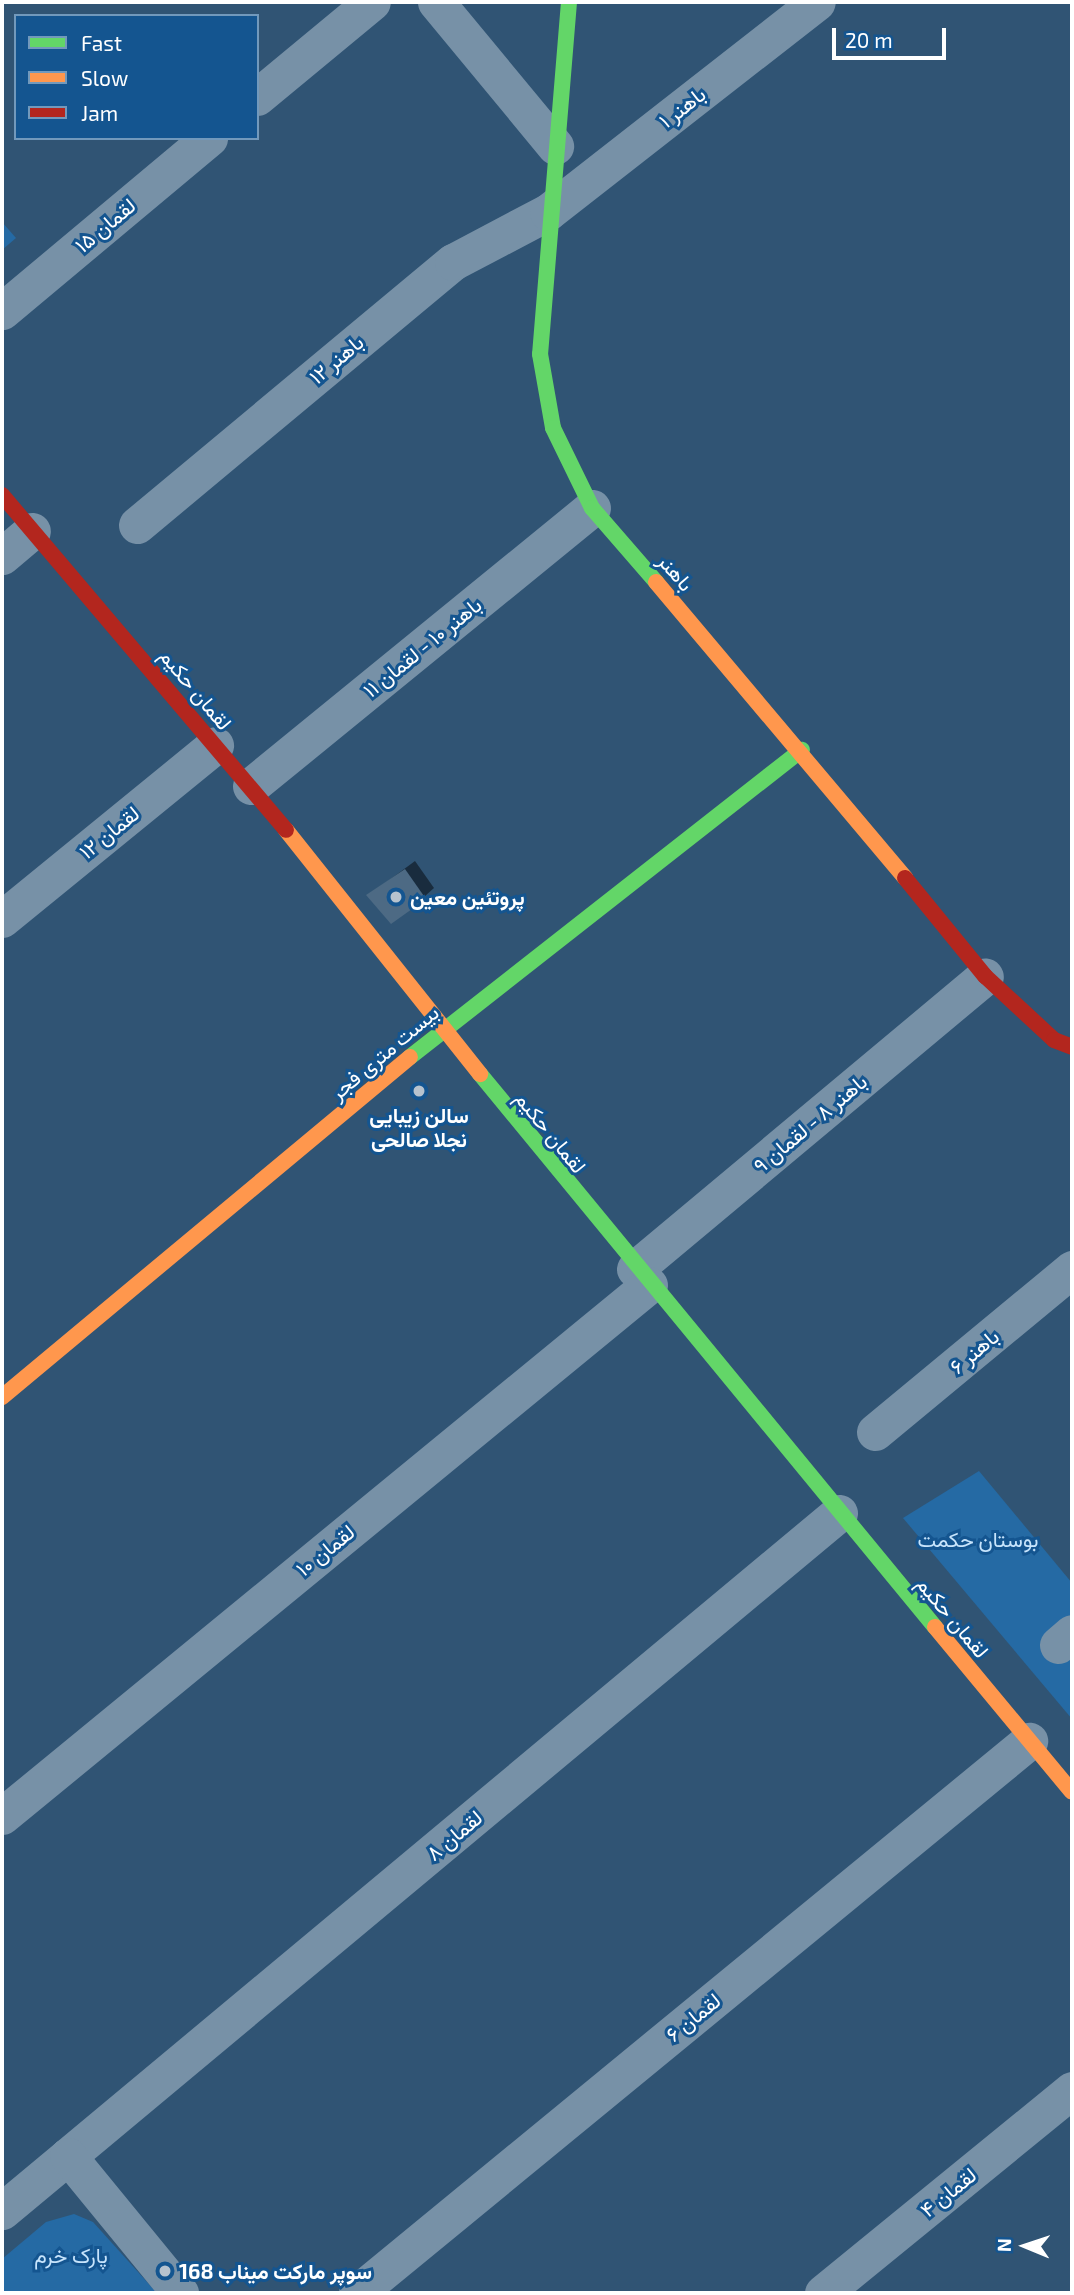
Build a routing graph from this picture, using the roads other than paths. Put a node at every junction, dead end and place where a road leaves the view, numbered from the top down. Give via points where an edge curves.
1 (372, 2) edge
2 (436, 2) edge
3 (569, 2) edge
4 (817, 2) edge
5 (259, 95) edge
6 (207, 140) edge
7 (555, 146) junction
8 (548, 212) junction
9 (2, 311) edge
10 (2, 495) edge
11 (592, 508) junction
12 (137, 525) dead end
13 (32, 531) junction
14 (2, 556) edge
15 (215, 745) junction
16 (802, 750) junction
17 (251, 786) junction
18 (2, 919) edge
19 (985, 976) junction
20 (442, 1031) junction
21 (1072, 1047) edge
22 (1072, 1269) edge
23 (642, 1277) junction
24 (2, 1397) edge
25 (875, 1432) dead end
26 (839, 1513) junction
27 (1029, 1741) junction
28 (1072, 1792) edge
29 (2, 1816) edge
30 (1072, 2090) edge
31 (68, 2156) junction
32 (2, 2211) edge
33 (180, 2293) edge
34 (357, 2293) edge
35 (823, 2293) edge

1 - 5 street
2 - 7 street
3 - 7 street, باهنر
4 - 8 street, باهنر ۱
6 - 9 street, لقمان ۱۵
7 - 8 street, باهنر
8 - 11 street, باهنر via 540,354 553,428
8 - 12 street, باهنر ۱۲ via 453,262
10 - 13 street, لقمان حکیم
11 - 16 street, باهنر
11 - 17 street, باهنر ۱۰ - لقمان ۱۱
13 - 14 street
13 - 15 street, لقمان حکیم
15 - 17 street, لقمان حکیم
15 - 18 street, لقمان ۱۲
16 - 19 street, باهنر
16 - 20 street, بیست متری فجر
17 - 20 street, لقمان حکیم
19 - 21 street, باهنر via 1054,1040
19 - 23 street, باهنر ۸ - لقمان ۹
20 - 23 street, لقمان حکیم
20 - 24 street, بیست متری فجر
22 - 25 street, باهنر ۶
23 - 26 street, لقمان حکیم
23 - 29 street, لقمان ۱۰
26 - 27 street, لقمان حکیم
26 - 31 street, لقمان ۸
27 - 28 street, لقمان حکیم
27 - 34 street, لقمان ۶
30 - 35 street, لقمان ۴
31 - 32 street, لقمان ۸
31 - 33 street

